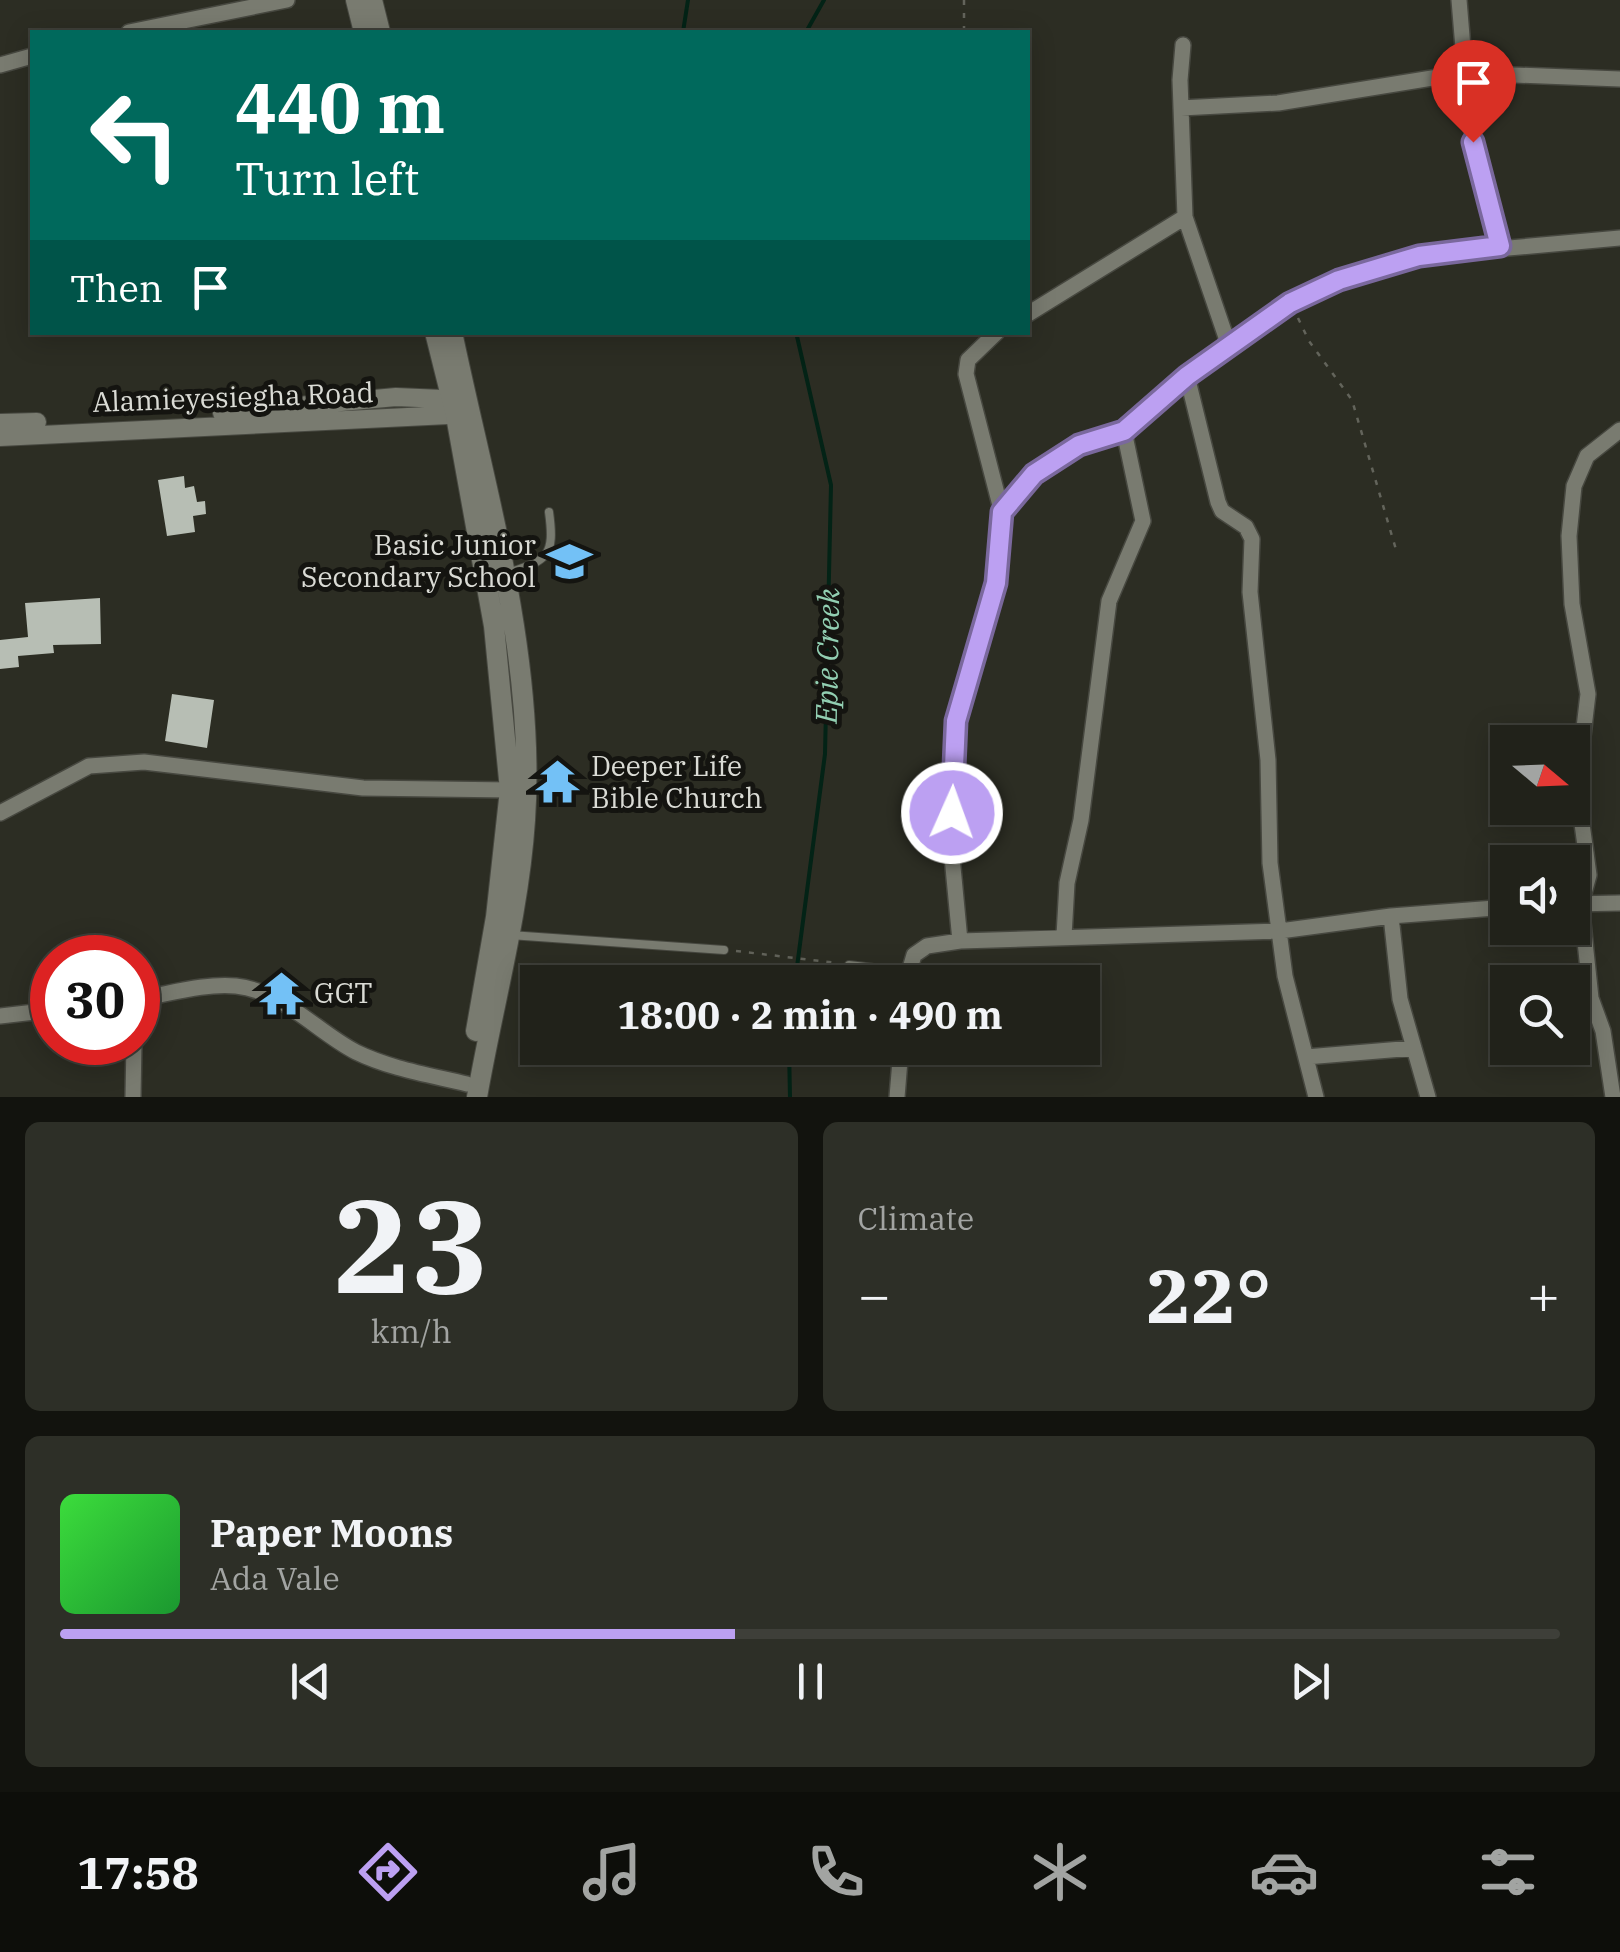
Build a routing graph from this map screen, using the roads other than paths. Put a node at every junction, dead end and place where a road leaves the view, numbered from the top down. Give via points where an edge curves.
1 (287, 0) edge
2 (356, 0) edge
3 (372, 0) edge
4 (1460, 0) edge
5 (139, 30) edge
6 (364, 30) edge
7 (380, 30) edge
8 (1183, 45) dead end
9 (30, 57) edge
10 (0, 65) edge
11 (1463, 74) junction
12 (1620, 80) edge
13 (1181, 108) junction
14 (1185, 217) junction
15 (1620, 238) edge
16 (1500, 246) junction
17 (1030, 313) edge
18 (436, 335) edge
19 (452, 335) edge
20 (994, 335) edge
21 (1230, 346) junction
22 (1187, 376) junction
23 (461, 407) junction
24 (0, 423) edge
25 (1620, 430) edge
26 (1124, 431) junction
27 (0, 436) edge
28 (548, 512) dead end
29 (1002, 512) junction
30 (504, 575) junction
31 (510, 790) junction
32 (0, 812) edge
33 (1586, 845) edge
34 (1620, 903) edge
35 (1590, 904) edge
36 (1490, 908) edge
37 (1390, 916) junction
38 (1280, 931) junction
39 (510, 935) junction
40 (1064, 936) junction
41 (960, 941) junction
42 (1582, 945) edge
43 (724, 950) road end
44 (911, 965) edge
45 (160, 996) edge
46 (30, 1013) edge
47 (0, 1016) edge
48 (1414, 1048) junction
49 (1306, 1058) junction
50 (134, 1065) edge
51 (900, 1065) edge
52 (469, 1093) edge
53 (134, 1097) edge
54 (897, 1097) edge
55 (1316, 1097) edge
56 (1428, 1097) edge
57 (1613, 1097) edge

1 - 5 street
2 - 6 main road
3 - 7 main road
4 - 11 street
8 - 13 street
9 - 10 street
11 - 12 street
11 - 13 street via 1278,103
11 - 16 street via 1477,163
13 - 14 street
14 - 17 street
14 - 21 street
15 - 16 street
16 - 21 street via 1419,256 1339,280 1290,303
18 - 23 main road
19 - 23 main road
20 - 29 street via 968,360 966,374
21 - 22 street
22 - 26 street
22 - 38 street via 1218,502 1252,539 1252,639
23 - 24 street, Alamieyesiegha Road via 396,398 207,415
23 - 27 street, Alamieyesiegha Road
23 - 30 main road
23 - 31 main road
25 - 33 street via 1587,456 1574,486 1569,536 1572,604 1588,694 1577,787
26 - 29 street via 1079,445 1034,474
26 - 40 street via 1143,521 1109,601
28 - 30 lane via 548,554
29 - 41 street via 996,583 956,721 951,846
30 - 39 main road via 522,717 525,818
31 - 32 street via 364,788 144,762 89,766
31 - 52 main road
34 - 35 street
36 - 37 street
37 - 38 street
37 - 48 street via 1400,999
38 - 40 street
38 - 49 street
39 - 43 lane
39 - 52 main road
40 - 41 street
41 - 44 street via 926,946
42 - 57 street
45 - 52 street via 205,987 260,992 382,1064
46 - 47 street
48 - 49 street
48 - 56 street
49 - 55 street
50 - 53 street
51 - 54 street

